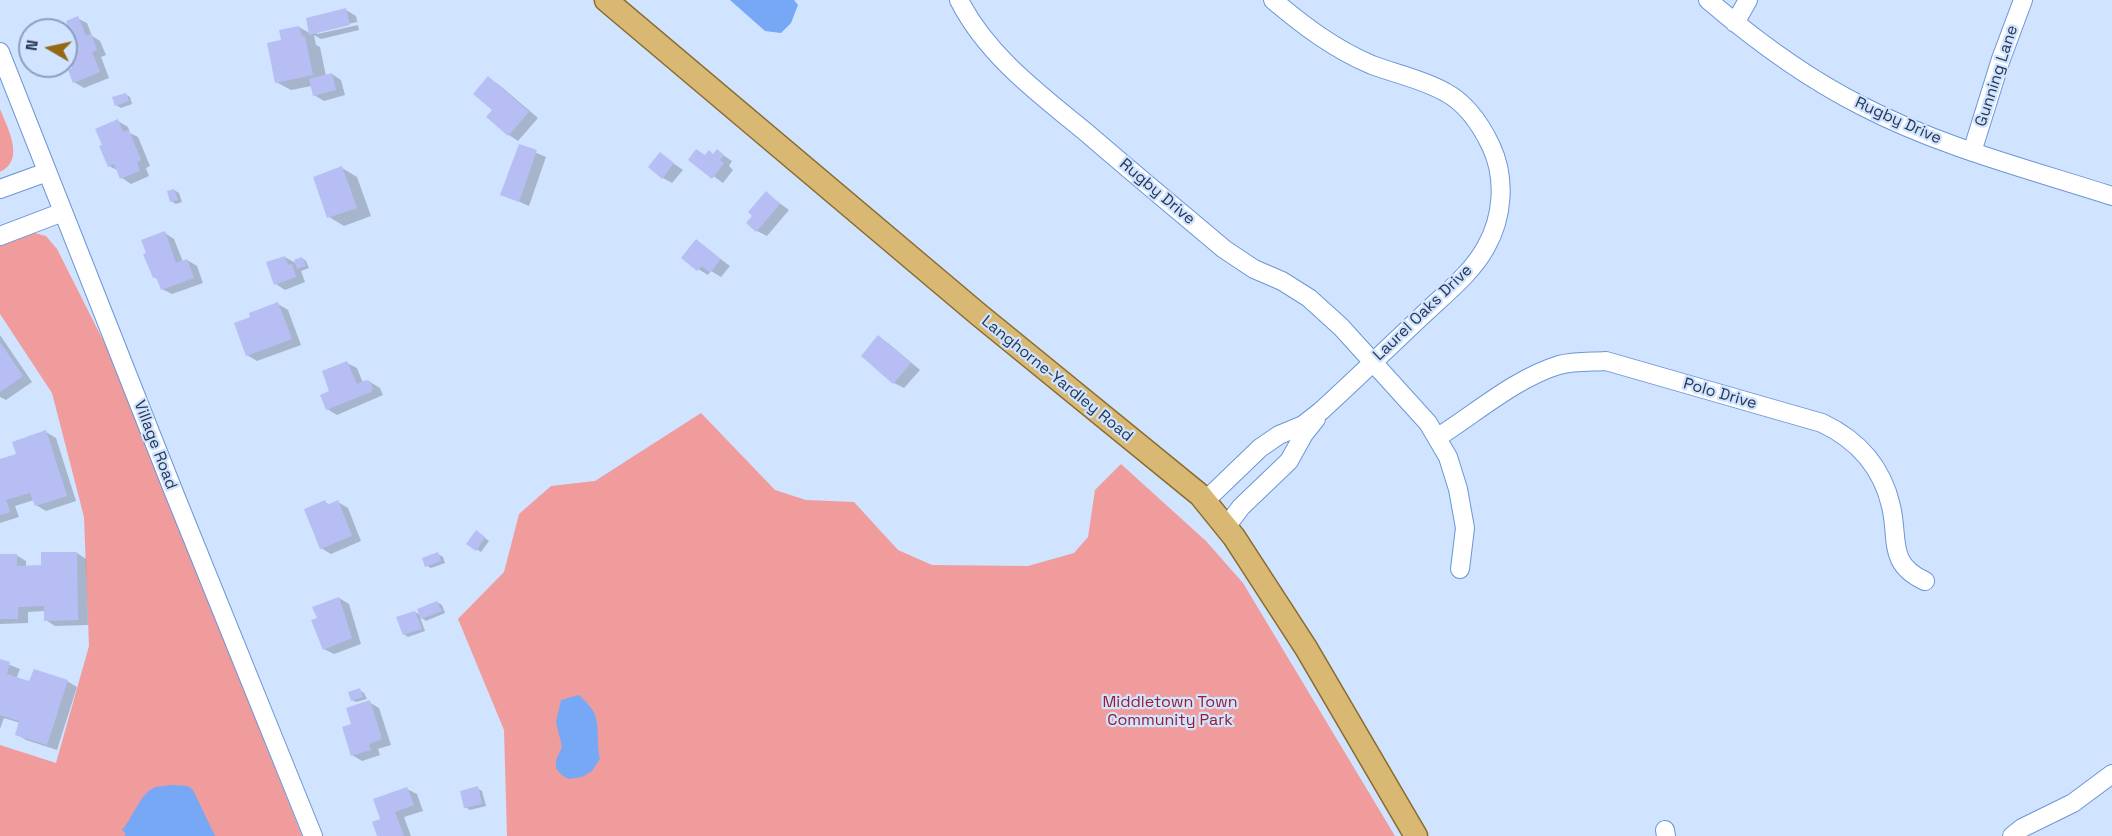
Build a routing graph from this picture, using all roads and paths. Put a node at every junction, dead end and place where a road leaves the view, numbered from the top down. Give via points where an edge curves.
1 (606, 0) edge
2 (959, 0) edge
3 (1273, 0) edge
4 (1708, 0) edge
5 (1748, 0) edge
6 (2023, 0) edge
7 (1735, 22) junction
8 (0, 52) edge
9 (1972, 152) junction
10 (47, 172) junction
11 (0, 189) edge
12 (2112, 196) edge
13 (63, 212) junction
14 (0, 236) edge
15 (1373, 362) junction
16 (1322, 411) junction
17 (1438, 437) junction
18 (1205, 501) junction
19 (1226, 527) junction
20 (1460, 569) dead end
21 (1925, 581) dead end
22 (2112, 774) edge
23 (313, 836) edge
24 (1416, 836) edge
25 (2012, 836) edge

1 - 18 main road, Langhorne-Yardley Road
2 - 15 street, Rugby Drive via 1003,61 1224,249 1309,298
3 - 15 street, Laurel Oaks Drive via 1341,50 1445,92 1475,119 1498,166 1500,205 1486,248 1454,285
4 - 7 street, Rugby Drive
5 - 7 street
6 - 9 street, Gunning Lane
7 - 9 street, Rugby Drive via 1781,58 1862,107
8 - 10 street, Village Road
9 - 12 street, Rugby Drive
10 - 11 street
10 - 13 street, Village Road
13 - 14 street
13 - 23 street, Village Road
15 - 16 street, Laurel Oaks Drive
15 - 17 street, Rugby Drive
16 - 18 street, Laurel Oaks Drive via 1260,448
16 - 19 street, Laurel Oaks Drive via 1289,461
17 - 20 street, Rugby Drive via 1462,506 1465,528
17 - 21 street, Polo Drive via 1520,382 1574,362 1605,361 1822,423 1855,442 1876,468 1891,506 1895,547 1913,576
18 - 19 main road, Langhorne-Yardley Road
19 - 24 main road, Langhorne-Yardley Road via 1306,648
22 - 25 street via 2073,803

